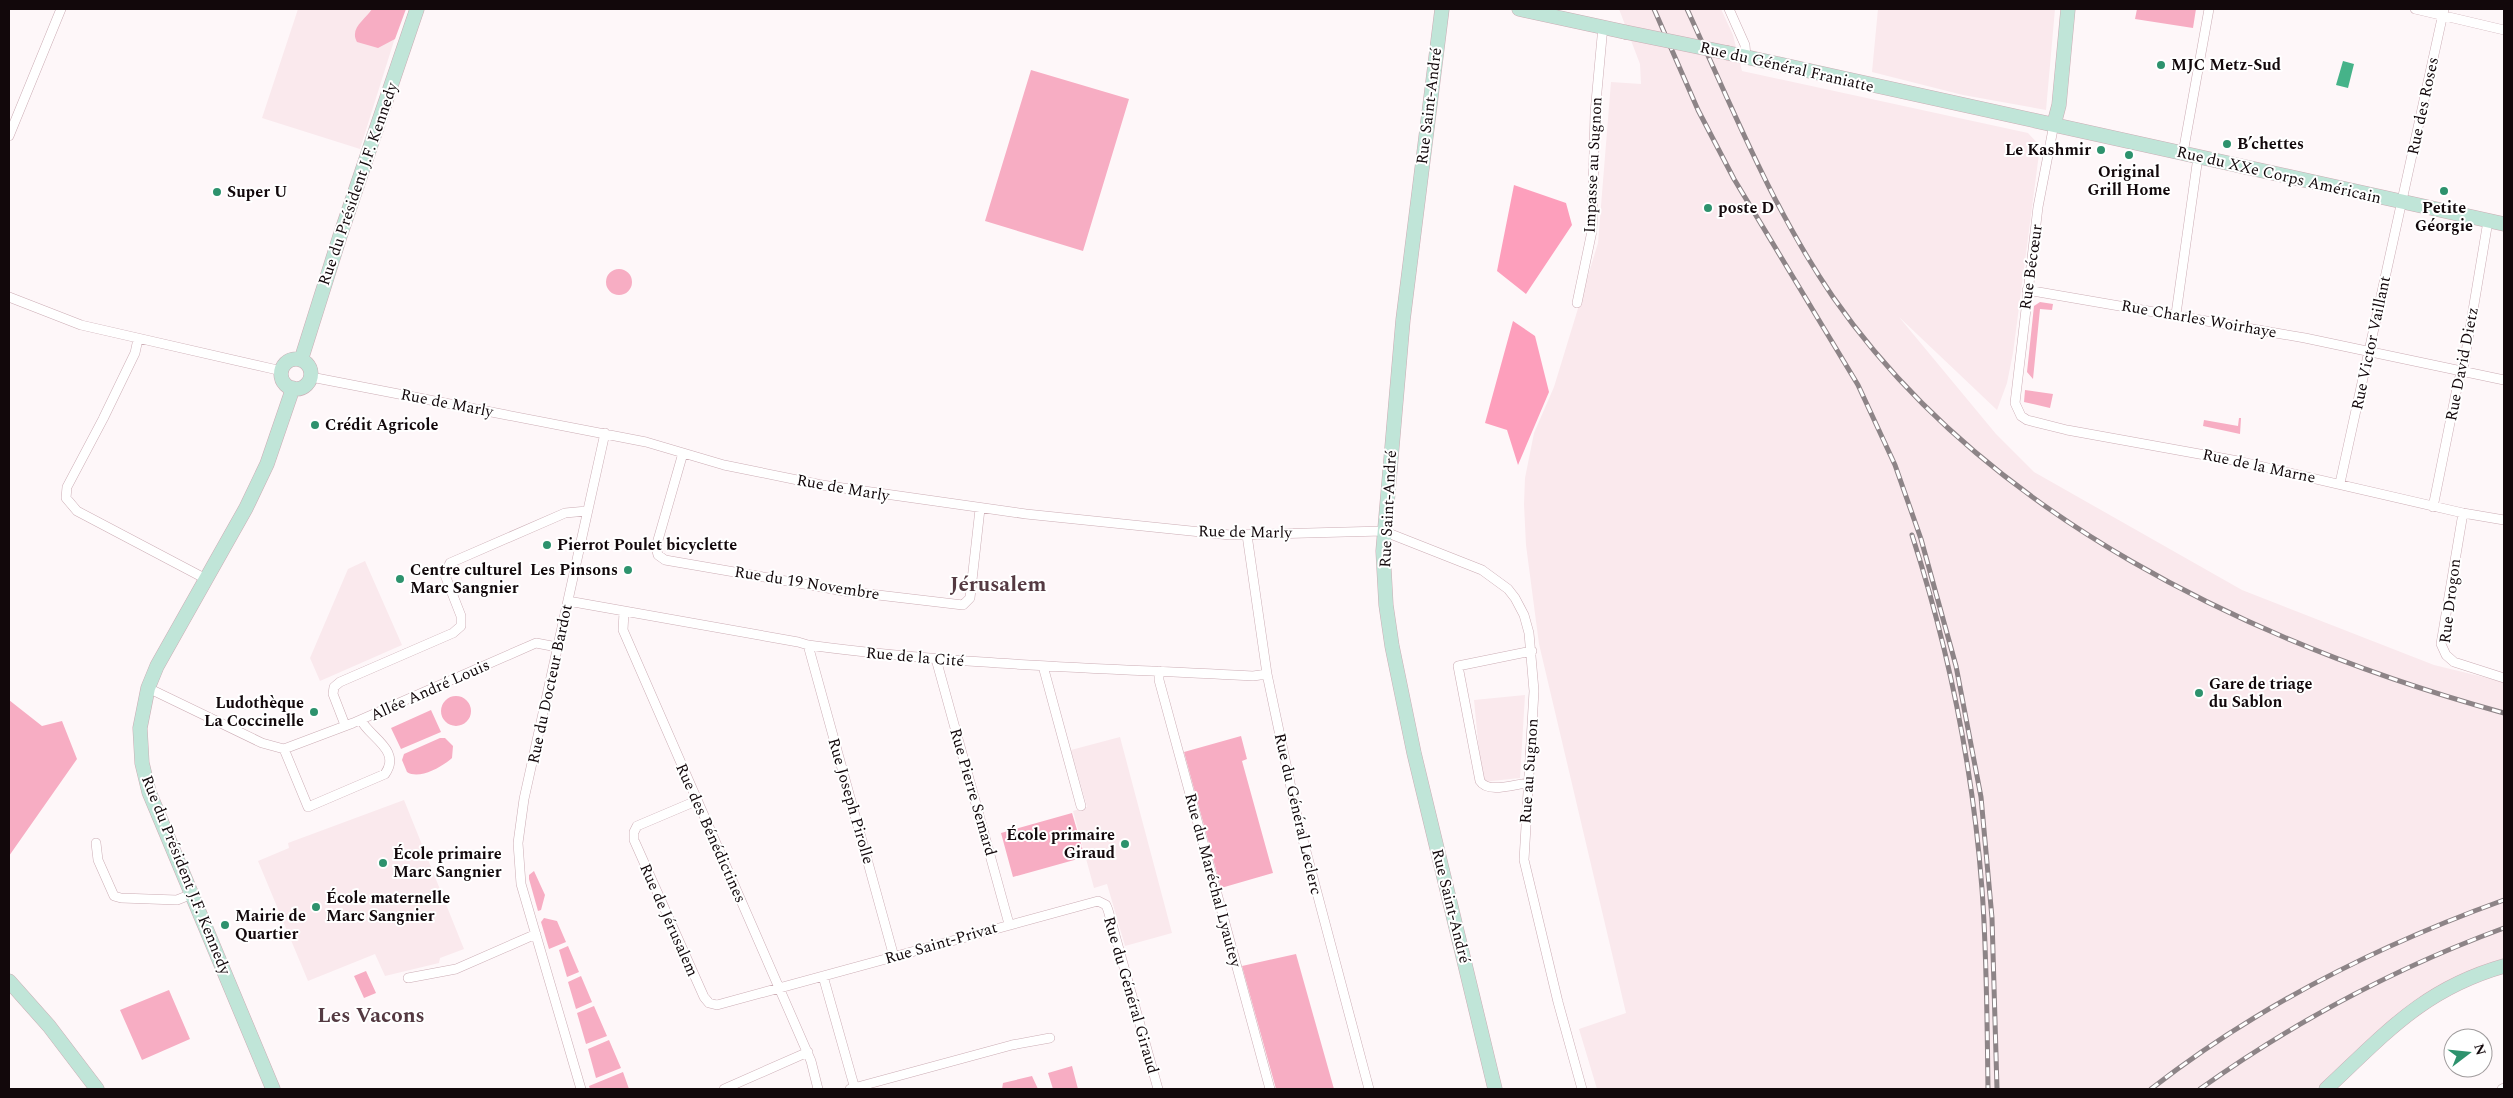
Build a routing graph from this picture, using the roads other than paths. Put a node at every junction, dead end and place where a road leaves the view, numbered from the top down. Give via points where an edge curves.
1 (61, 9) edge
2 (417, 9) edge
3 (1442, 9) edge
4 (1520, 9) edge
5 (2068, 9) edge
6 (2208, 9) edge
7 (2415, 9) edge
8 (1729, 10) edge
9 (1544, 11) edge
10 (2443, 12) edge
11 (1603, 26) junction
12 (2504, 30) edge
13 (1746, 57) junction
14 (2054, 124) junction
15 (9, 136) edge
16 (2183, 153) junction
17 (2198, 157) junction
18 (2402, 202) junction
19 (2488, 221) junction
20 (2504, 224) edge
21 (2028, 290) junction
22 (9, 296) edge
23 (1577, 303) dead end
24 (2176, 314) junction
25 (138, 339) junction
26 (2371, 351) junction
27 (301, 360) junction
28 (282, 371) junction
29 (2462, 371) junction
30 (311, 377) junction
31 (2504, 380) edge
32 (293, 388) junction
33 (2017, 410) joint
34 (604, 433) junction
35 (683, 453) junction
36 (2340, 484) junction
37 (2433, 507) junction
38 (980, 509) junction
39 (587, 512) junction
40 (2463, 514) junction
41 (2504, 520) edge
42 (1383, 531) junction
43 (1247, 535) junction
44 (206, 579) junction
45 (568, 601) junction
46 (624, 612) junction
47 (808, 645) junction
48 (558, 647) junction
49 (1532, 651) junction
50 (936, 659) junction
51 (1044, 666) junction
52 (1159, 671) junction
53 (1267, 674) junction
54 (2502, 677) edge
55 (148, 688) junction
56 (361, 720) junction
57 (346, 725) junction
58 (284, 749) junction
59 (1528, 783) junction
60 (696, 801) junction
61 (1081, 806) dead end
62 (96, 843) dead end
63 (192, 894) junction
64 (1103, 902) joint
65 (1009, 924) junction
66 (536, 934) junction
67 (894, 957) junction
68 (2504, 966) edge
69 (823, 976) junction
70 (408, 978) dead end
71 (9, 981) edge
72 (780, 988) junction
73 (1050, 1038) dead end
74 (808, 1052) junction
75 (97, 1089) edge
76 (273, 1089) edge
77 (581, 1089) edge
78 (724, 1089) edge
79 (818, 1089) edge
80 (853, 1089) edge
81 (1158, 1089) edge
82 (1270, 1089) edge
83 (1369, 1089) edge
84 (1496, 1089) edge
85 (1582, 1089) edge
86 (2326, 1089) edge

1 - 15 street
2 - 27 street, Rue du Président J.F. Kennedy
3 - 42 street, Rue Saint-André via 1403,320
4 - 9 street, Rue du Général Franiatte
5 - 14 street via 2059,105
6 - 16 street
7 - 10 street
8 - 13 street via 1745,45
9 - 11 street, Rue du Général Franiatte
10 - 12 street
10 - 18 street, Rue des Roses
11 - 13 street, Rue du Général Franiatte, bridge
11 - 23 street, Impasse au Sugnon via 1595,113 1592,231
13 - 14 street, Rue du Général Franiatte
14 - 16 street, Rue du XXe Corps Américain
14 - 21 street, Rue Bécœur via 2038,207
16 - 17 street, Rue du XXe Corps Américain
17 - 18 street, Rue du XXe Corps Américain
17 - 24 street
18 - 19 street, Rue du XXe Corps Américain
18 - 26 street, Rue Victor Vaillant
19 - 20 street, Rue du XXe Corps Américain
19 - 29 street, Rue David Dietz
21 - 24 street, Rue Charles Woirhaye
21 - 33 street, Rue Bécœur via 2015,395
22 - 25 street via 65,319
24 - 26 street, Rue Charles Woirhaye
25 - 28 street
25 - 44 street via 135,353 67,487 66,498 77,511
26 - 29 street, Rue Charles Woirhaye
26 - 36 street, Rue Victor Vaillant
27 - 28 street via 289,361
27 - 30 street via 309,367
28 - 32 street via 284,382
29 - 31 street, Rue Charles Woirhaye
29 - 37 street, Rue David Dietz
30 - 32 street via 304,386
30 - 34 street, Rue de Marly
32 - 44 street, Rue du Président J.F. Kennedy via 267,464
33 - 36 street, Rue de la Marne via 2027,420 2067,430 2200,453
34 - 35 street, Rue de Marly
34 - 39 street, Rue du Docteur Bardot
35 - 38 street, Rue de Marly via 822,486
35 - 38 street, Rue du 19 Novembre via 656,547 658,555 665,560 844,591 963,605 970,598
36 - 37 street, Rue de la Marne
37 - 40 street, Rue de la Marne
38 - 43 street, Rue de Marly
39 - 45 street, Rue du Docteur Bardot
39 - 57 street via 565,513 450,563 446,575 461,616 461,626 453,633 334,687 333,694
40 - 41 street, Rue de la Marne
40 - 54 street, Rue Drogon via 2441,644 2454,662
42 - 43 street, Rue de Marly
42 - 49 street, Rue au Sugnon via 1495,578 1515,598 1524,615
42 - 84 street, Rue Saint-André via 1386,605 1392,646 1428,814
43 - 53 street, Rue du Général Leclerc
44 - 55 street, Rue du Président J.F. Kennedy
45 - 46 street, Rue de la Cité
45 - 48 street, Rue du Docteur Bardot
46 - 47 street, Rue de la Cité
46 - 60 street, Rue des Bénédictines via 624,630
47 - 50 street, Rue de la Cité
47 - 67 street, Rue Joseph Pirolle
48 - 56 street, Allée André Louis via 536,643
48 - 66 street, Rue du Docteur Bardot via 523,804 518,842 521,884
49 - 59 street, Rue au Sugnon via 1534,691
49 - 59 street via 1458,666 1482,785 1490,788
50 - 51 street, Rue de la Cité
50 - 65 street, Rue Pierre Semard
51 - 52 street, Rue de la Cité
51 - 61 street
52 - 53 street, Rue de la Cité
52 - 82 street, Rue du Maréchal Lyautey
53 - 83 street, Rue du Général Leclerc via 1298,821
55 - 58 street via 262,743
55 - 63 street, Rue du Président J.F. Kennedy via 140,728 142,763 149,792
56 - 57 street
56 - 58 street, Allée André Louis via 381,740 390,768 385,774 308,807
57 - 58 street
59 - 85 street, Rue au Sugnon via 1526,870
60 - 72 street, Rue des Bénédictines
60 - 72 street, Rue de Jérusalem via 637,826 634,840 704,997 709,1003 717,1004
62 - 63 street via 98,860 114,896 177,900
63 - 76 street, Rue du Président J.F. Kennedy
64 - 65 street, Rue Saint-Privat
64 - 81 street, Rue du Général Giraud via 1108,910
65 - 67 street, Rue Saint-Privat
66 - 70 street via 456,968
66 - 77 street, Rue du Docteur Bardot
67 - 69 street, Rue Saint-Privat
68 - 86 street via 2470,977 2435,994 2406,1015
69 - 72 street, Rue Saint-Privat
69 - 80 street
71 - 75 street via 49,1026
72 - 74 street, Rue des Bénédictines
73 - 80 street via 1012,1045
74 - 78 street
74 - 79 street, Rue des Bénédictines

